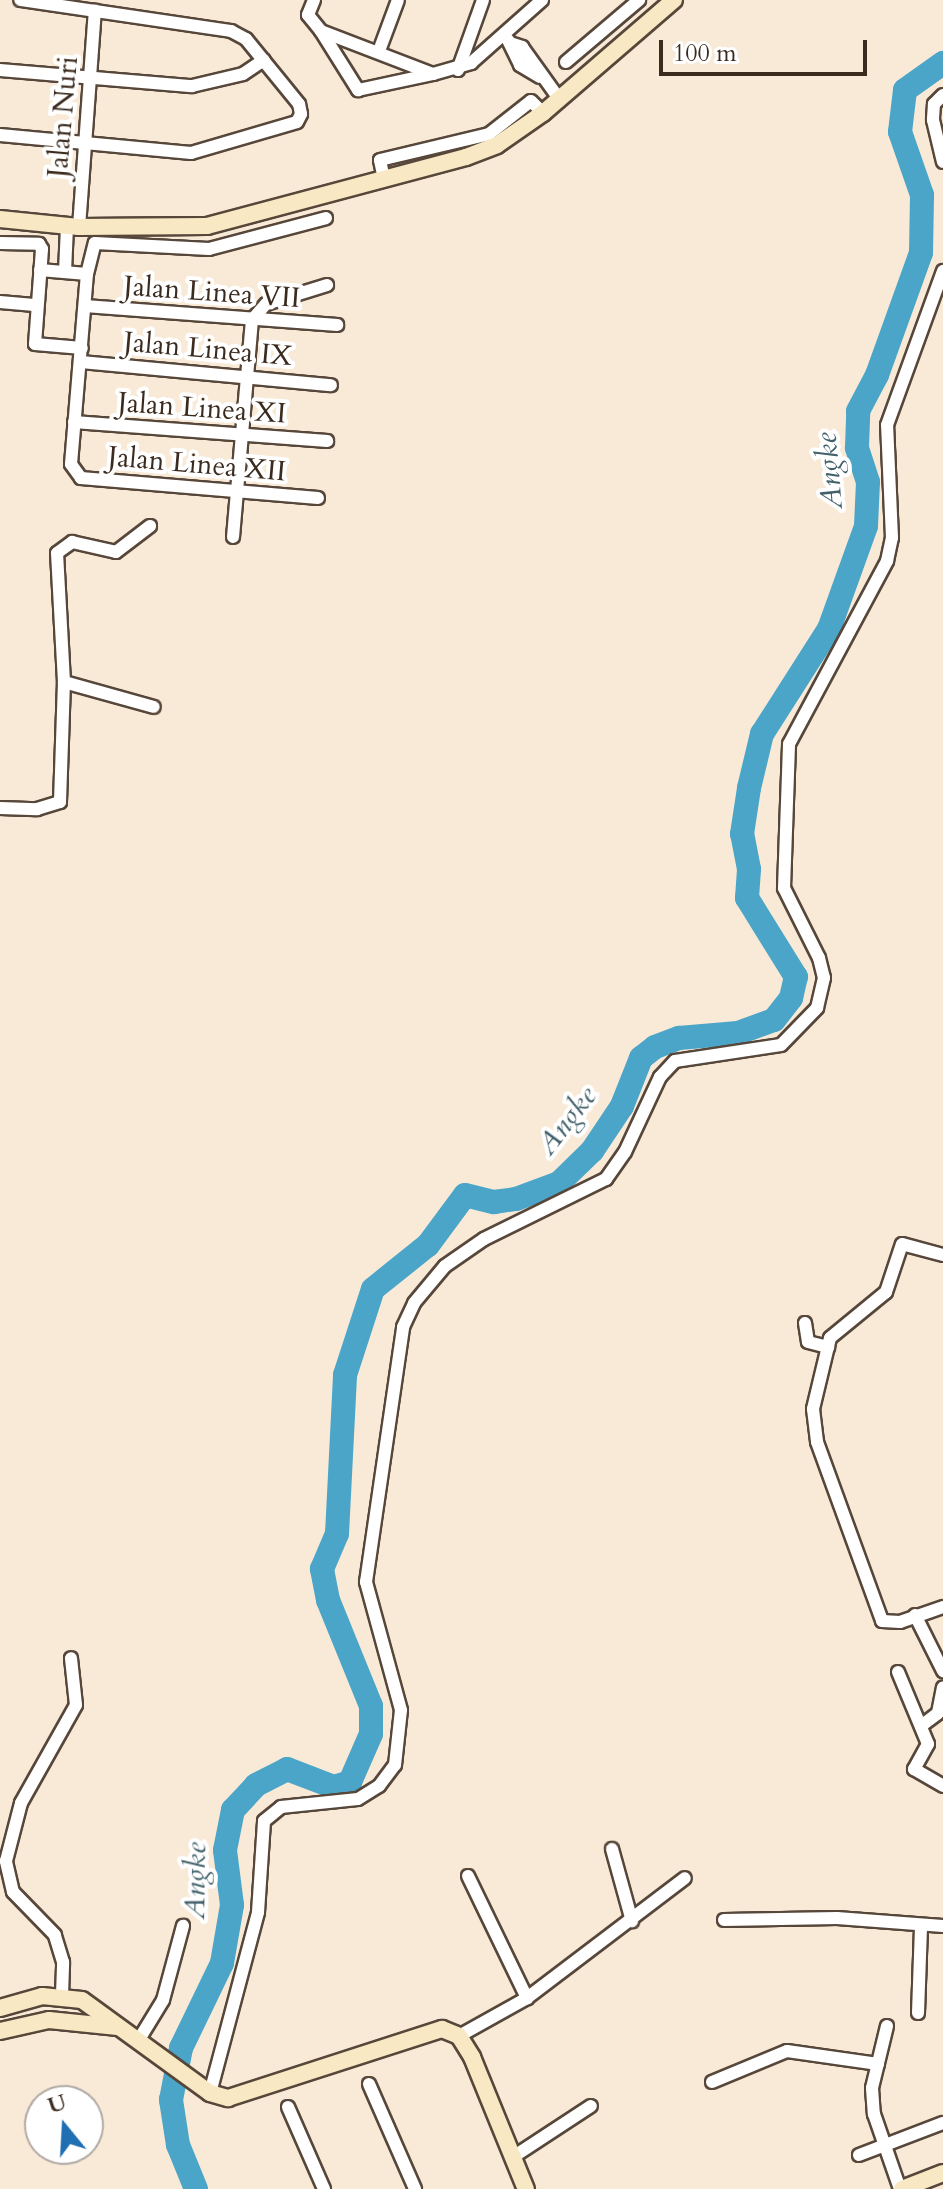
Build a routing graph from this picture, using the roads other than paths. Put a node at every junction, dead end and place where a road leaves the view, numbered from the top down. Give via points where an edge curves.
1 (20, 0) edge
2 (314, 0) edge
3 (398, 0) edge
4 (483, 0) edge
5 (542, 0) edge
6 (639, 0) edge
7 (674, 0) edge
8 (95, 11) junction
9 (321, 31) junction
10 (507, 40) junction
11 (379, 51) junction
12 (264, 60) junction
13 (566, 62) dead end
14 (0, 70) edge
15 (458, 70) junction
16 (433, 74) junction
17 (91, 79) junction
18 (943, 95) edge
19 (560, 100) junction
20 (0, 135) edge
21 (85, 143) junction
22 (943, 162) edge
23 (326, 218) dead end
24 (0, 219) edge
25 (73, 227) junction
26 (0, 243) edge
27 (40, 270) junction
28 (943, 271) edge
29 (65, 272) junction
30 (87, 274) junction
31 (327, 285) dead end
32 (0, 302) edge
33 (37, 305) junction
34 (85, 306) junction
35 (252, 320) junction
36 (337, 325) dead end
37 (82, 348) junction
38 (81, 362) junction
39 (247, 378) junction
40 (331, 385) dead end
41 (74, 422) junction
42 (242, 434) junction
43 (327, 441) dead end
44 (237, 495) junction
45 (318, 498) dead end
46 (150, 526) dead end
47 (233, 537) dead end
48 (64, 682) junction
49 (154, 707) dead end
50 (0, 808) edge
51 (943, 1255) edge
52 (805, 1323) dead end
53 (828, 1347) junction
54 (943, 1607) edge
55 (915, 1615) junction
56 (71, 1658) dead end
57 (943, 1671) edge
58 (898, 1672) dead end
59 (943, 1687) edge
60 (921, 1726) junction
61 (943, 1786) edge
62 (612, 1849) dead end
63 (468, 1876) dead end
64 (685, 1878) dead end
65 (724, 1920) dead end
66 (632, 1921) junction
67 (921, 1925) junction
68 (183, 1926) dead end
69 (943, 1926) edge
70 (62, 1995) junction
71 (527, 1998) junction
72 (0, 2008) edge
73 (918, 2013) dead end
74 (887, 2026) dead end
75 (118, 2027) junction
76 (0, 2031) edge
77 (459, 2036) junction
78 (145, 2045) junction
79 (878, 2064) junction
80 (712, 2082) dead end
81 (369, 2084) dead end
82 (210, 2093) junction
83 (591, 2106) dead end
84 (288, 2107) dead end
85 (943, 2123) edge
86 (882, 2144) junction
87 (859, 2155) dead end
88 (513, 2157) junction
89 (943, 2173) edge
90 (527, 2185) edge
91 (324, 2189) edge
92 (415, 2189) edge
93 (901, 2189) edge

1 - 8 street
2 - 9 street via 308,15
3 - 11 street
4 - 15 street
5 - 10 street
6 - 13 street
7 - 19 main road
8 - 12 street via 231,31
8 - 17 street, Jalan Nuri
9 - 11 street
9 - 16 street via 358,90
10 - 15 street
10 - 19 street via 520,65 540,77
11 - 16 street
12 - 17 street via 243,74 192,86
12 - 21 street via 301,114 297,122 191,153
14 - 17 street
15 - 16 street
17 - 21 street, Jalan Nuri
18 - 22 street via 934,104 933,120
19 - 25 main road via 487,149 207,226
20 - 21 street
21 - 25 street, Jalan Nuri
23 - 30 street via 209,249 95,243
24 - 25 main road
25 - 29 street, Jalan Nuri
26 - 27 street via 41,246
27 - 29 street
27 - 33 street
28 - 82 street via 887,425 892,538 887,561 789,744 784,888 819,958 824,978 817,1008 781,1045 675,1061 660,1077 625,1152 606,1179 484,1239 445,1266 414,1303 403,1327 366,1582 401,1710 395,1765 379,1786 358,1799 281,1807 264,1821 258,1912
29 - 30 street
30 - 34 street
31 - 35 street via 266,304
32 - 33 street
33 - 37 street via 35,344
34 - 35 street, Jalan Linea VII
34 - 37 street
35 - 36 street, Jalan Linea VII
35 - 39 street
37 - 38 street
38 - 39 street, Jalan Linea IX
38 - 41 street
39 - 40 street, Jalan Linea IX
39 - 42 street
41 - 42 street, Jalan Linea XI
41 - 44 street, Jalan Linea XII via 74,474
42 - 43 street, Jalan Linea XI
42 - 44 street
44 - 45 street, Jalan Linea XII
44 - 47 street
46 - 48 street via 116,552 72,542 57,553
48 - 49 street
48 - 50 street via 60,802 37,809
51 - 53 street via 902,1244 886,1292 837,1330
52 - 53 street via 808,1342
53 - 55 street via 813,1395 817,1442 882,1621 888,1624
54 - 55 street
55 - 57 street
56 - 70 street via 76,1705 21,1803 6,1861 13,1892 55,1935 63,1962
58 - 60 street
59 - 60 street via 938,1713
60 - 61 street via 928,1746 914,1769
62 - 66 street
63 - 71 street
64 - 66 street
65 - 67 street via 837,1918
66 - 71 street
67 - 69 street
67 - 73 street
68 - 78 street
70 - 72 main road
70 - 75 main road via 82,2000
71 - 77 street
74 - 79 street
75 - 76 main road via 49,2020
75 - 78 main road
77 - 82 main road via 442,2029 424,2032 228,2098
77 - 88 main road
78 - 82 main road
79 - 80 street via 787,2051
79 - 86 street via 872,2088
81 - 92 street
83 - 88 street
84 - 91 street
85 - 86 street
86 - 87 street
86 - 93 street
88 - 90 main road
89 - 93 main road

